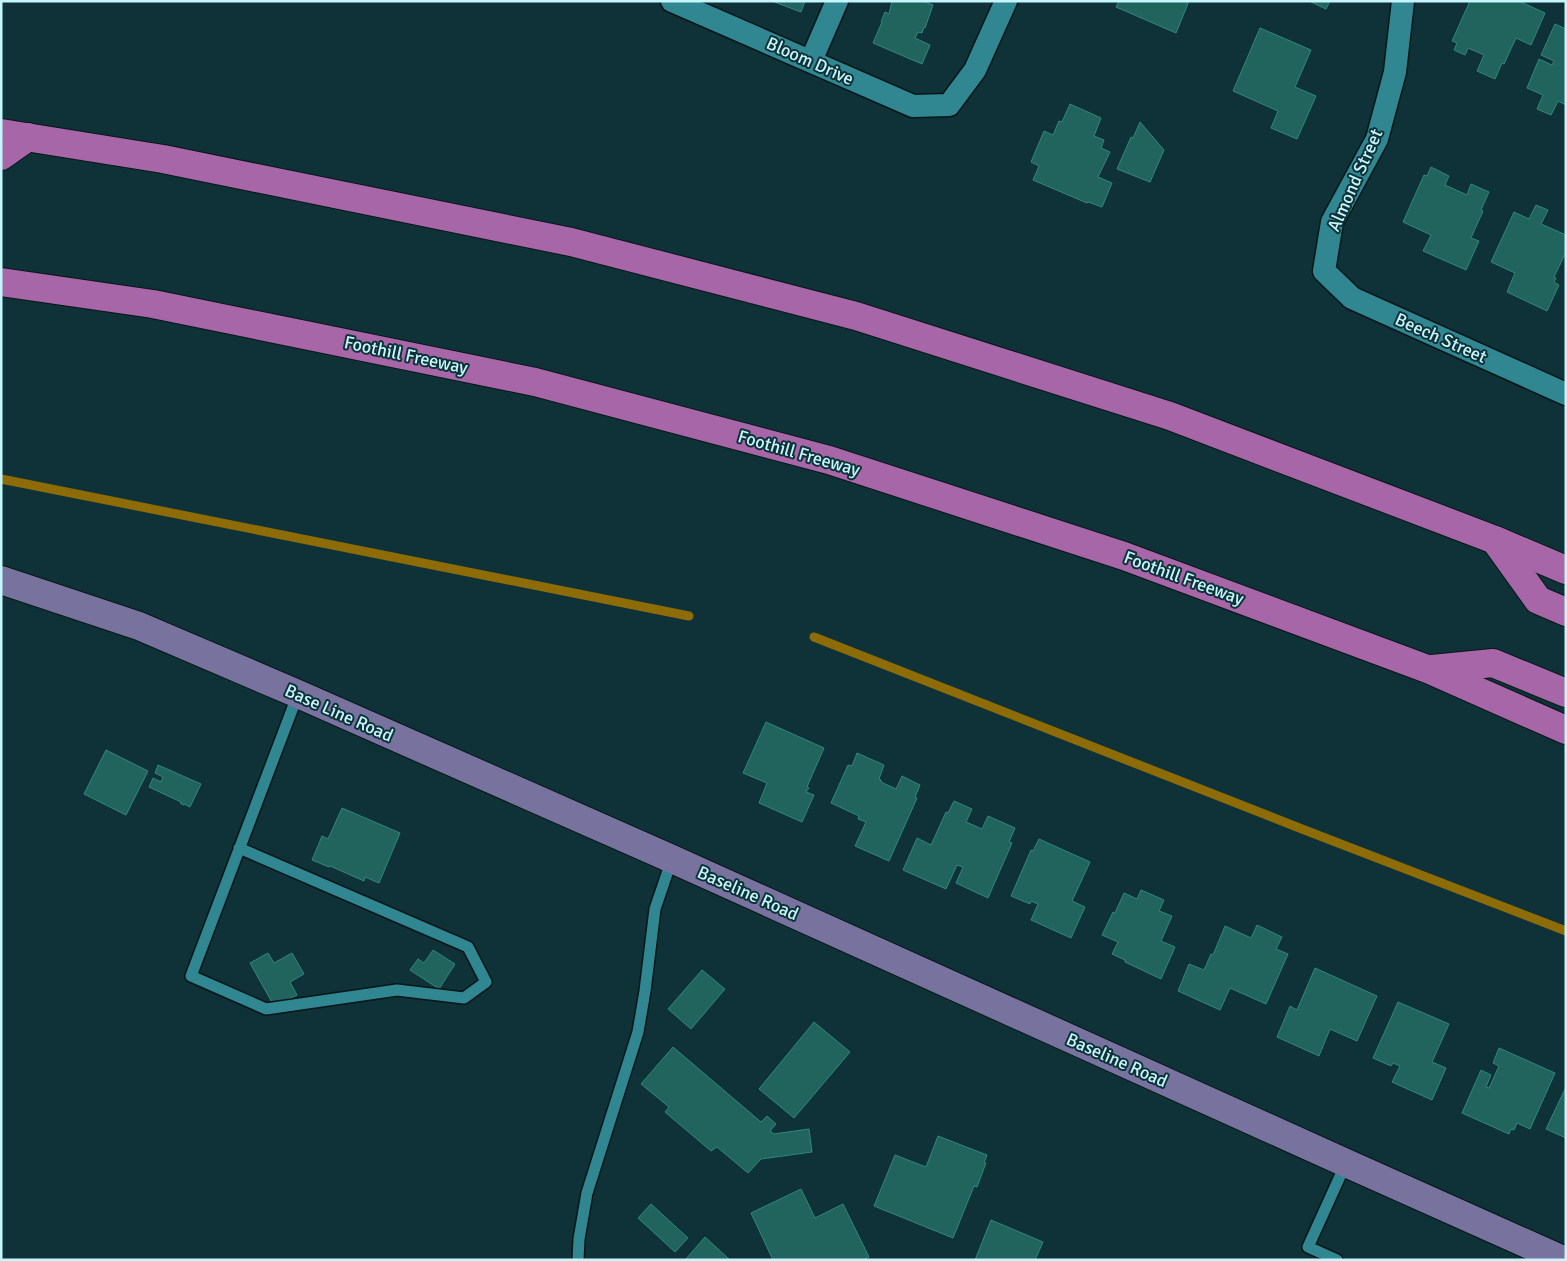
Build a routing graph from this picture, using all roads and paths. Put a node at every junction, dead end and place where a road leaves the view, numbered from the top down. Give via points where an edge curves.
1 (672, 1) edge
2 (837, 1) edge
3 (1006, 1) edge
4 (1403, 1) edge
5 (812, 61) junction
6 (1, 133) edge
7 (28, 137) junction
8 (1, 156) edge
9 (1324, 271) joint
10 (5, 281) edge
11 (1566, 394) edge
12 (1495, 540) junction
13 (1566, 570) edge
14 (1, 580) edge
15 (1566, 612) edge
16 (1430, 670) junction
17 (1566, 693) edge
18 (298, 694) junction
19 (1566, 730) edge
20 (239, 848) junction
21 (672, 859) junction
22 (1346, 1163) junction
23 (1529, 1253) edge
24 (578, 1260) edge
25 (1337, 1260) edge
26 (1563, 1260) edge

1 - 5 street, Bloom Drive
2 - 5 street
3 - 5 street, Bloom Drive via 975,70 949,105 913,106
4 - 9 street, Almond Street via 1395,72 1377,139 1332,222
6 - 7 highway
7 - 8 highway
7 - 12 highway via 173,161 571,242 856,316 1170,416
9 - 11 street, Beech Street via 1352,298
10 - 16 highway, Foothill Freeway via 154,304 525,380 829,460 1124,556
12 - 13 highway
12 - 15 highway via 1538,600
14 - 18 main road, Base Line Road via 138,626
16 - 17 highway via 1493,663
16 - 19 highway, Foothill Freeway
18 - 20 lane
18 - 21 main road, Base Line Road
20 - 20 lane via 191,976 266,1010 397,990 464,998 486,982 468,947
21 - 22 main road, Baseline Road
21 - 24 lane via 655,909 638,1032 587,1193
22 - 23 main road, Baseline Road
22 - 25 lane via 1308,1247
23 - 26 main road, Baseline Road

